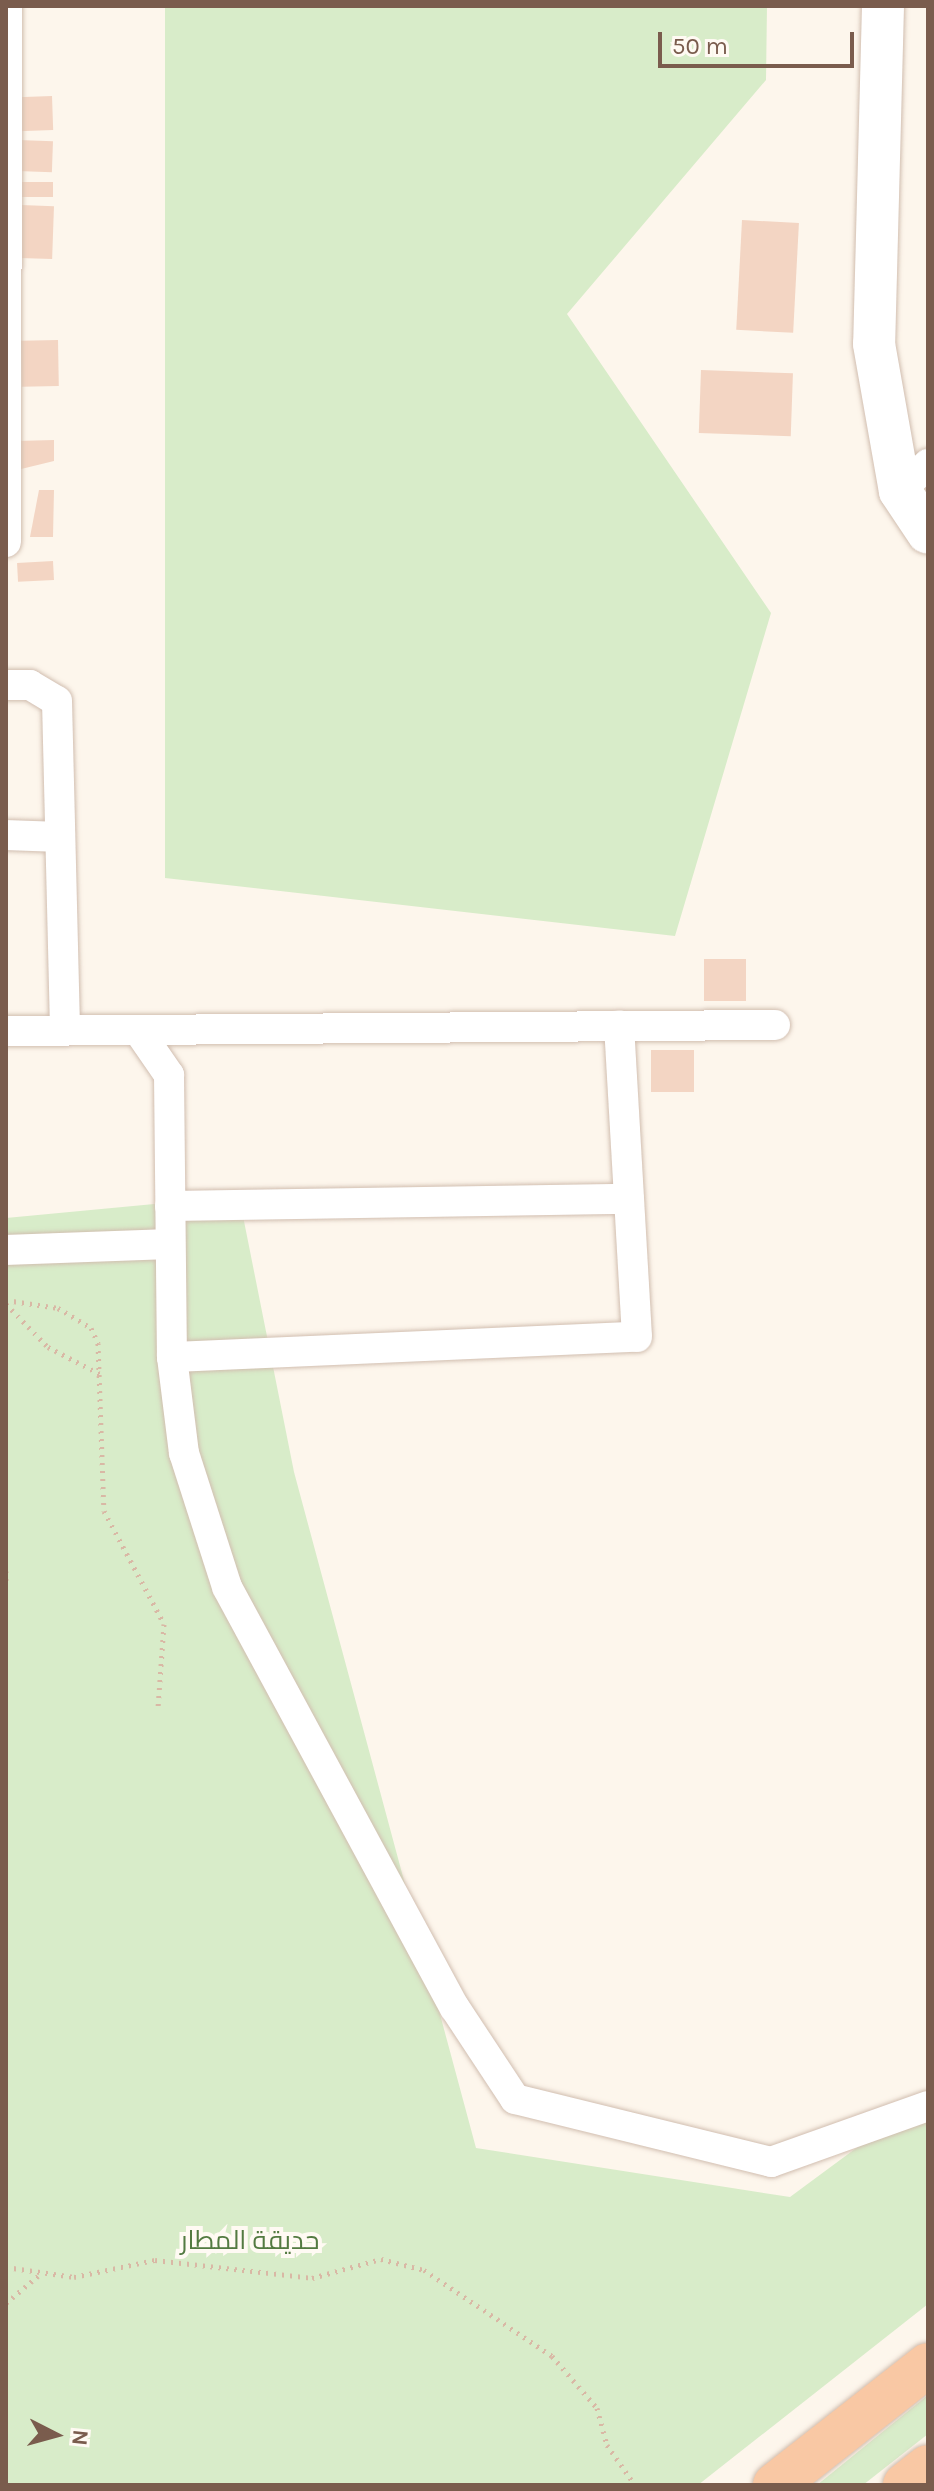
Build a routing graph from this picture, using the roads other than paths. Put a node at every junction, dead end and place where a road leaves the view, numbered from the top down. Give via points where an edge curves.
1 (7, 6) edge
2 (883, 6) edge
3 (914, 477) edge
4 (928, 533) edge
5 (6, 542) edge
6 (6, 685) edge
7 (6, 835) edge
8 (60, 837) junction
9 (775, 1025) dead end
10 (619, 1026) junction
11 (65, 1030) junction
12 (138, 1030) junction
13 (6, 1031) edge
14 (629, 1199) junction
15 (170, 1206) junction
16 (169, 1244) junction
17 (6, 1250) edge
18 (172, 1357) junction
19 (928, 2106) edge
20 (928, 2365) edge
21 (928, 2467) edge
22 (775, 2485) edge
23 (905, 2485) edge

1 - 5 street
2 - 3 main road via 874,344
3 - 4 main road
6 - 8 street via 30,685 57,701
7 - 8 street
8 - 11 street
9 - 10 street
10 - 12 street
10 - 14 street
11 - 12 street
11 - 13 street
12 - 15 street via 169,1075
14 - 15 street
14 - 18 street via 637,1337
15 - 16 street
16 - 17 street
16 - 18 street
18 - 19 street via 184,1453 227,1587 455,2008 515,2099 771,2162
20 - 22 highway
21 - 23 highway

